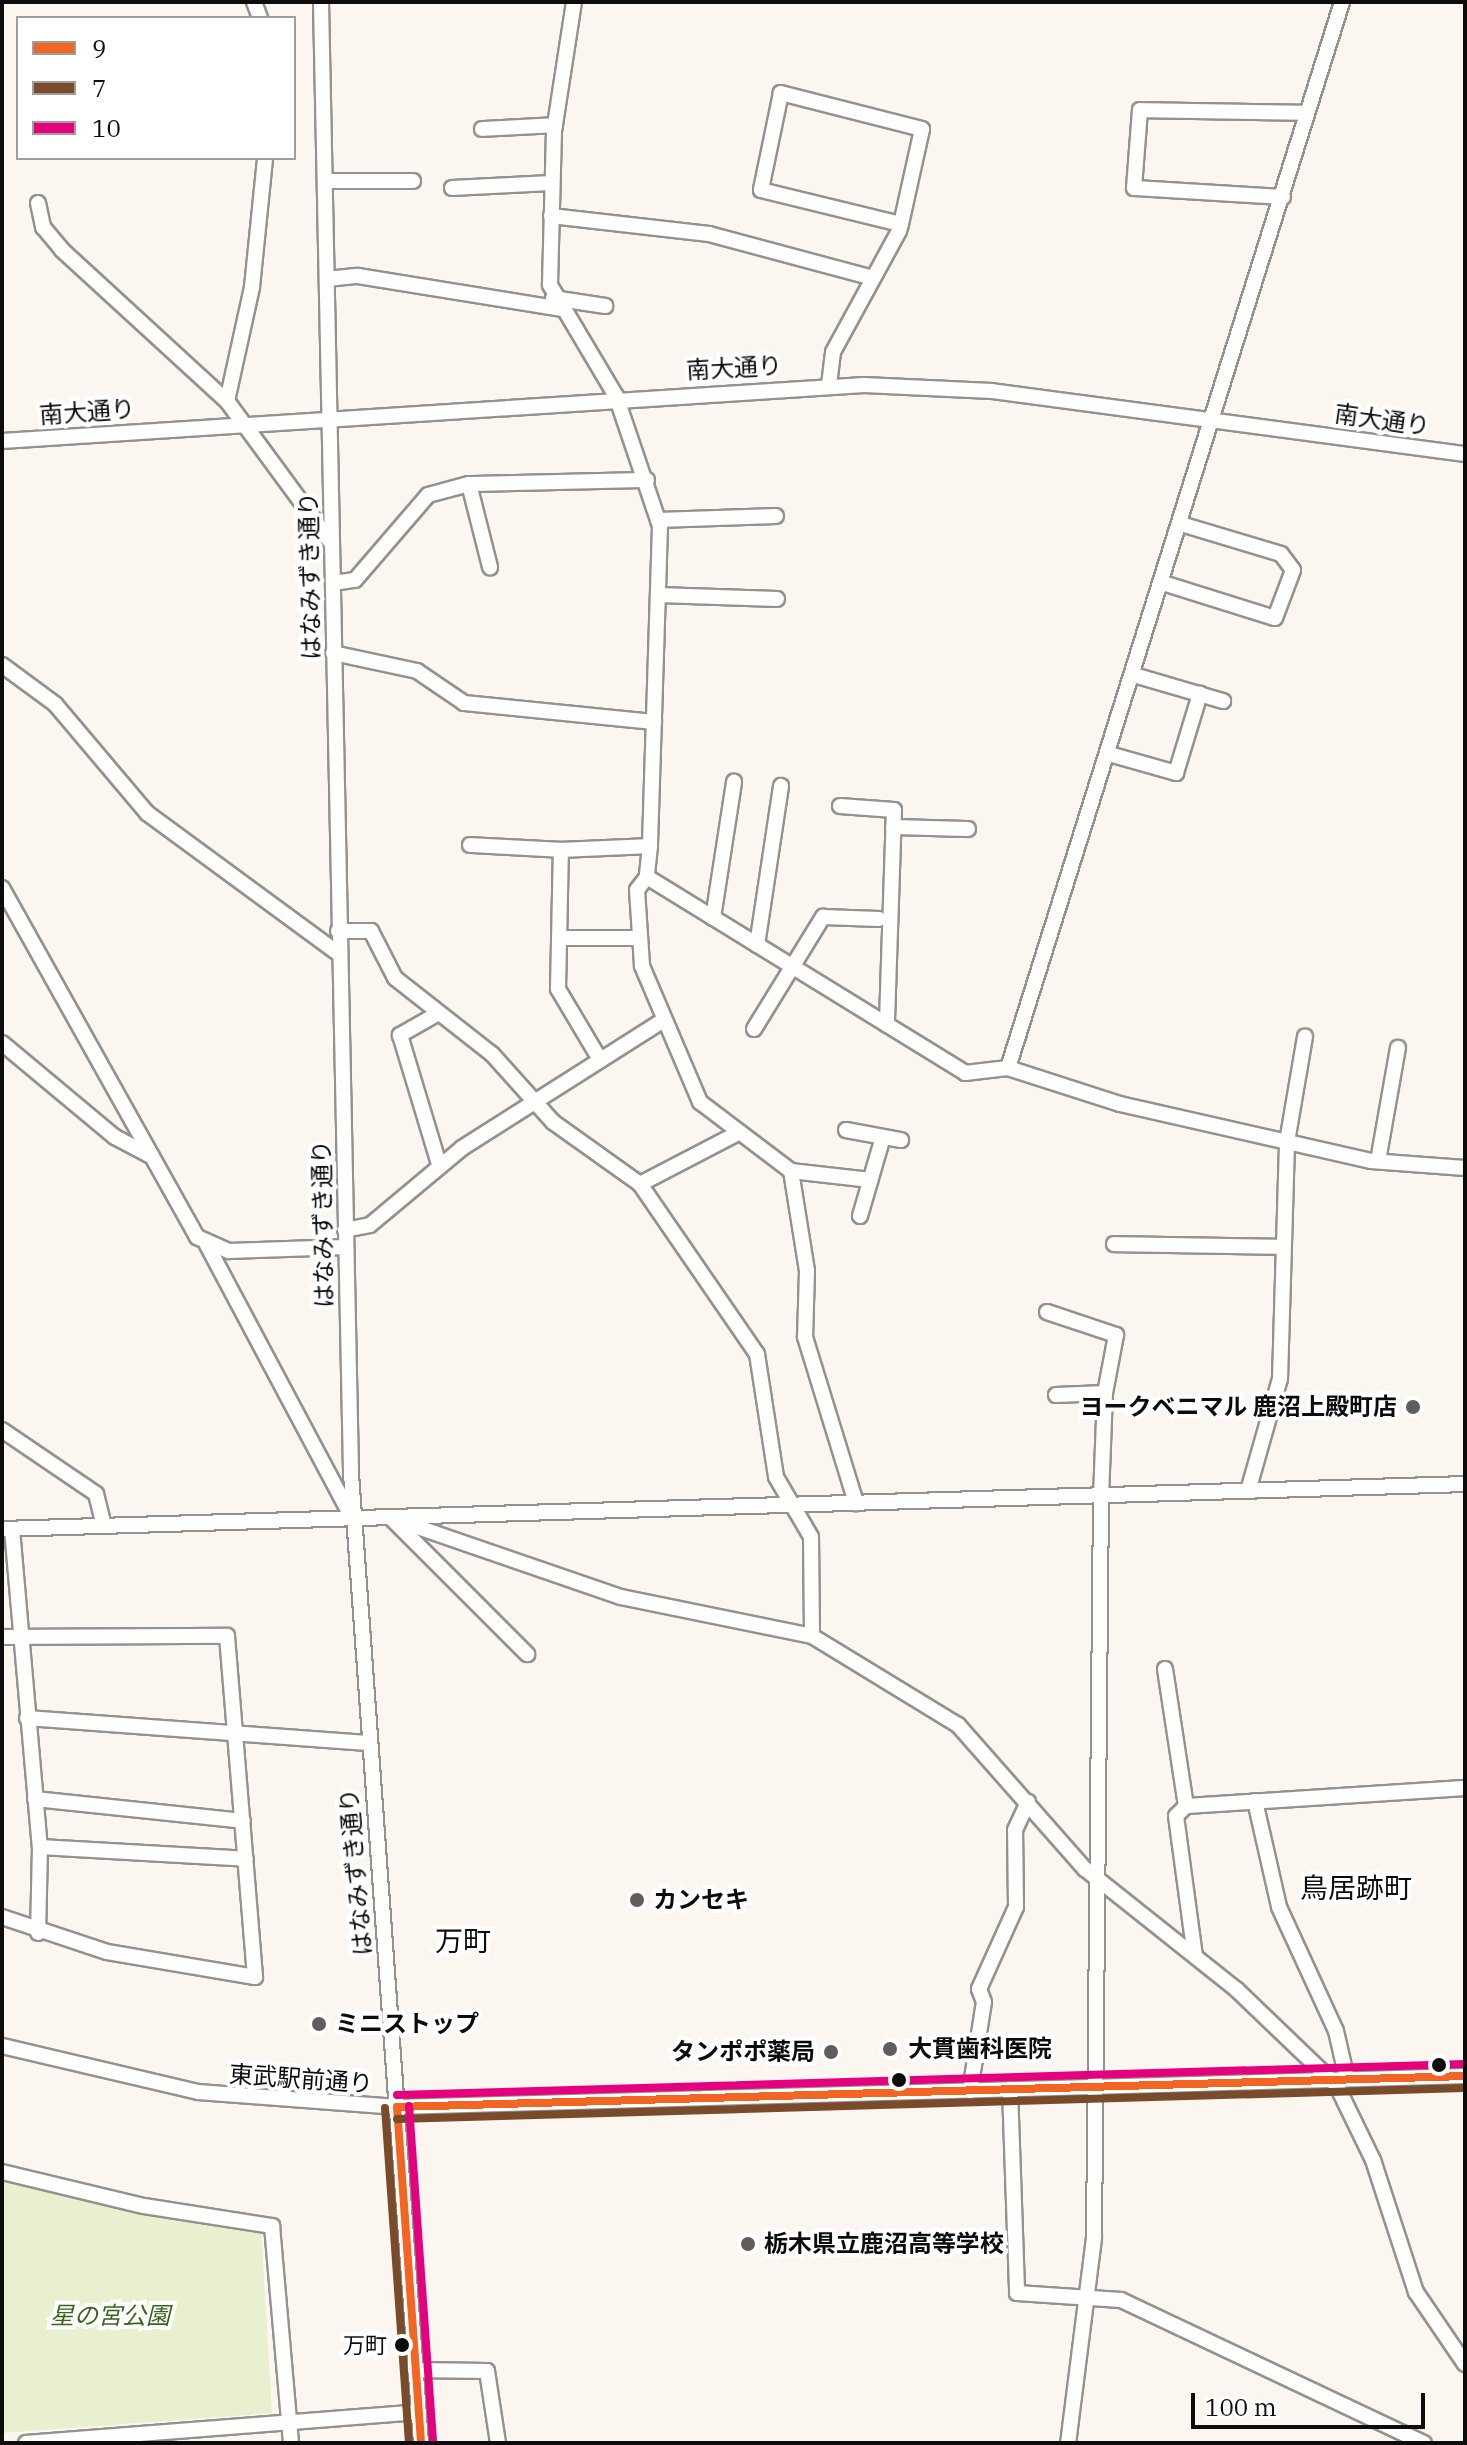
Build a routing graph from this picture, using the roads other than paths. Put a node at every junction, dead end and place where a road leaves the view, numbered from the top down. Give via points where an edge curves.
1 (321, 2) edge
2 (574, 2) edge
3 (1342, 2) edge
4 (1307, 113) junction
5 (555, 125) junction
6 (482, 129) dead end
7 (265, 160) edge
8 (325, 181) junction
9 (413, 181) dead end
10 (551, 183) junction
11 (452, 188) dead end
12 (1283, 197) junction
13 (38, 203) dead end
14 (551, 216) junction
15 (901, 224) junction
16 (873, 278) junction
17 (327, 279) junction
18 (557, 304) junction
19 (605, 306) dead end
20 (829, 385) junction
21 (616, 396) junction
22 (227, 401) junction
23 (329, 415) junction
24 (1216, 419) junction
25 (245, 422) junction
26 (2, 441) edge
27 (1465, 454) edge
28 (647, 480) junction
29 (469, 484) junction
30 (776, 516) dead end
31 (658, 520) junction
32 (1181, 524) junction
33 (332, 545) junction
34 (490, 567) dead end
35 (333, 583) junction
36 (1163, 583) junction
37 (658, 595) junction
38 (777, 599) dead end
39 (333, 653) junction
40 (2, 665) edge
41 (1134, 675) junction
42 (1200, 694) junction
43 (1223, 701) dead end
44 (654, 722) junction
45 (1109, 754) junction
46 (734, 782) dead end
47 (781, 786) dead end
48 (840, 806) dead end
49 (893, 827) junction
50 (968, 829) dead end
51 (470, 845) dead end
52 (650, 846) junction
53 (561, 850) junction
54 (647, 877) junction
55 (2, 888) edge
56 (713, 918) junction
57 (879, 919) dead end
58 (338, 931) junction
59 (560, 938) junction
60 (639, 938) junction
61 (757, 945) junction
62 (339, 954) junction
63 (793, 967) junction
64 (437, 1014) junction
65 (662, 1021) junction
66 (887, 1025) junction
67 (754, 1029) dead end
68 (1305, 1037) dead end
69 (2, 1043) edge
70 (1398, 1048) dead end
71 (599, 1058) junction
72 (1008, 1068) junction
73 (532, 1100) junction
74 (846, 1130) dead end
75 (738, 1133) junction
76 (883, 1137) junction
77 (901, 1140) dead end
78 (1287, 1142) junction
79 (150, 1155) junction
80 (1378, 1161) junction
81 (439, 1164) junction
82 (1465, 1168) edge
83 (791, 1171) junction
84 (870, 1180) junction
85 (640, 1184) junction
86 (860, 1216) dead end
87 (345, 1230) junction
88 (1114, 1244) dead end
89 (207, 1245) junction
90 (345, 1247) junction
91 (1283, 1247) junction
92 (1047, 1312) dead end
93 (1105, 1393) junction
94 (1056, 1395) dead end
95 (2, 1430) edge
96 (1465, 1484) edge
97 (1248, 1491) junction
98 (1101, 1495) junction
99 (856, 1503) junction
100 (787, 1505) junction
101 (390, 1517) junction
102 (353, 1518) junction
103 (104, 1525) junction
104 (7, 1529) edge
105 (812, 1636) junction
106 (2, 1637) edge
107 (18, 1637) junction
108 (527, 1654) dead end
109 (1165, 1669) dead end
110 (27, 1718) junction
111 (238, 1736) junction
112 (367, 1743) junction
113 (1465, 1788) edge
114 (35, 1799) junction
115 (1255, 1801) junction
116 (1028, 1802) junction
117 (1186, 1806) junction
118 (243, 1821) junction
119 (40, 1847) junction
120 (246, 1859) junction
121 (1102, 1883) junction
122 (2, 1917) edge
123 (38, 1933) junction
124 (1195, 1956) junction
125 (2, 2046) edge
126 (1465, 2076) edge
127 (1347, 2079) junction
128 (1329, 2080) junction
129 (1099, 2087) junction
130 (1010, 2089) junction
131 (970, 2091) junction
132 (397, 2107) junction
133 (2, 2172) edge
134 (1090, 2293) junction
135 (1465, 2364) edge
136 (415, 2370) junction
137 (418, 2412) junction
138 (290, 2421) junction
139 (73, 2441) edge
140 (26, 2443) edge
141 (291, 2443) edge
142 (421, 2443) edge
143 (498, 2443) edge
144 (1068, 2443) edge
145 (1424, 2443) edge

1 - 8 street, はなみずき通り
2 - 5 street
3 - 4 street
4 - 12 street
4 - 12 street via 1140,110 1134,188
5 - 6 street
5 - 10 street
7 - 22 street via 252,287
8 - 9 street
8 - 17 street, はなみずき通り
10 - 11 street
10 - 14 street
12 - 24 street
13 - 22 street via 43,227 62,250
14 - 16 street via 709,234
14 - 18 street
15 - 15 street via 922,129 781,93 761,190
15 - 16 street
16 - 20 street via 833,352
17 - 18 street via 358,276
17 - 23 street, はなみずき通り
18 - 19 street
18 - 21 street via 596,354
20 - 21 street, 南大通り
20 - 24 street, 南大通り via 992,391
21 - 23 street, 南大通り
21 - 28 street
22 - 25 street
23 - 25 street, 南大通り
23 - 33 street, はなみずき通り
24 - 27 street, 南大通り
24 - 32 street
25 - 26 street, 南大通り
25 - 33 street
28 - 29 street
28 - 31 street
29 - 34 street
29 - 35 street via 428,495 355,580
30 - 31 street via 758,511
31 - 37 street
32 - 36 street
32 - 36 street via 1281,554 1293,570 1275,618
33 - 35 street, はなみずき通り
35 - 39 street, はなみずき通り
36 - 41 street
37 - 38 street
37 - 44 street
39 - 44 street via 417,671 464,703
39 - 58 street, はなみずき通り
40 - 62 street via 55,704 147,813
41 - 42 street
41 - 45 street
42 - 43 street
42 - 45 street via 1176,773
44 - 52 street
45 - 72 street
46 - 56 street
47 - 61 street
48 - 49 street via 894,810
49 - 50 street
49 - 66 street
51 - 53 street
52 - 53 street
52 - 54 street
53 - 59 street
54 - 56 street
54 - 60 street via 637,890
55 - 79 street
56 - 61 street
57 - 63 street via 823,917
58 - 62 street, はなみずき通り
58 - 64 street via 371,931 395,978
59 - 60 street
59 - 71 street via 558,989
60 - 65 street
61 - 63 street
62 - 87 street, はなみずき通り
63 - 66 street
63 - 67 street
64 - 73 street via 492,1054
64 - 81 street via 400,1035
65 - 71 street
65 - 75 street via 700,1102
66 - 72 street via 965,1073
68 - 78 street
69 - 79 street via 115,1137
70 - 80 street
71 - 73 street
72 - 78 street via 1120,1104
73 - 81 street
73 - 85 street
74 - 76 street
75 - 83 street
75 - 85 street
76 - 77 street
76 - 84 street
78 - 80 street
78 - 91 street
79 - 89 street
80 - 82 street
81 - 87 street via 370,1225
83 - 84 street
83 - 99 street via 807,1271 805,1337
84 - 86 street
85 - 100 street via 757,1354 766,1440
87 - 90 street, はなみずき通り
88 - 91 street
89 - 90 street via 229,1251
89 - 102 street
90 - 102 street, はなみずき通り
91 - 97 street via 1280,1379
92 - 93 street via 1116,1335
93 - 94 street
93 - 98 street
95 - 103 street via 96,1494
96 - 97 street
97 - 98 street
98 - 99 street
98 - 121 street
99 - 100 street
100 - 101 street
100 - 105 street via 811,1537
101 - 102 street
101 - 105 street via 621,1597
101 - 108 street
102 - 103 street
102 - 112 street, はなみずき通り
103 - 104 street
104 - 107 street
105 - 116 street via 958,1725
106 - 107 street
107 - 110 street
107 - 111 street via 227,1636
109 - 117 street
110 - 111 street
110 - 114 street
111 - 112 street
111 - 118 street
112 - 132 street, はなみずき通り
113 - 115 street
114 - 118 street
114 - 119 street
115 - 117 street
115 - 127 street via 1279,1907 1336,2031
116 - 121 street
116 - 131 street via 1015,1830 1016,1907 979,1989 984,2002
117 - 124 street via 1176,1816
118 - 120 street
119 - 120 street
119 - 123 street
120 - 123 street via 255,1977 172,1966
121 - 124 street
121 - 129 street
122 - 123 street
124 - 128 street
125 - 132 street, 東武駅前通り via 198,2092
126 - 127 street, 東武駅前通り
127 - 128 street, 東武駅前通り
128 - 129 street, 東武駅前通り
128 - 135 street via 1353,2111 1416,2292
129 - 130 street, 東武駅前通り
129 - 134 street
130 - 131 street, 東武駅前通り
130 - 134 street via 1017,2293
131 - 132 street, 東武駅前通り
132 - 136 street, はなみずき通り
133 - 138 street via 272,2226
134 - 144 street
134 - 145 street via 1178,2325
136 - 137 street, はなみずき通り
136 - 143 street via 487,2371
137 - 138 street
137 - 142 street, はなみずき通り
138 - 139 street
138 - 141 street
139 - 140 street

